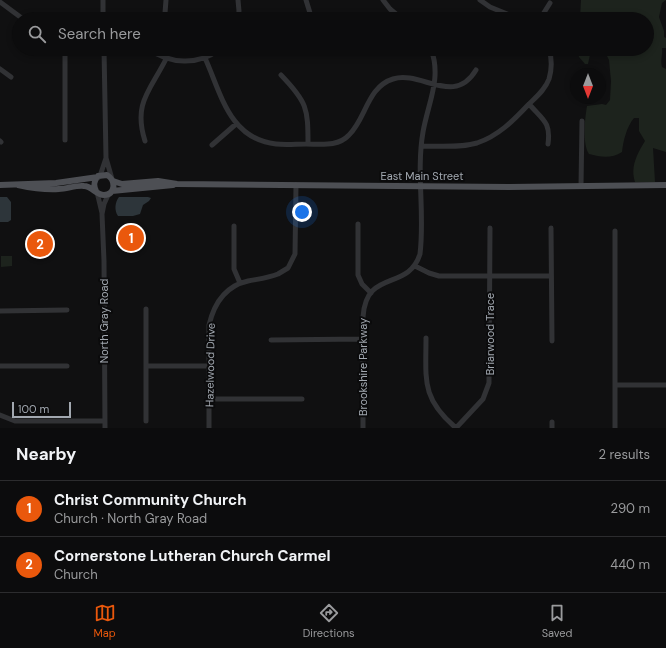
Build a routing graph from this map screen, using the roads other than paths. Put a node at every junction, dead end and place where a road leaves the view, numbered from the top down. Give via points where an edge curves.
1 (103, 0) edge
2 (166, 0) edge
3 (238, 0) edge
4 (306, 0) edge
5 (383, 0) edge
6 (480, 0) edge
7 (0, 2) edge
8 (550, 2) dead end
9 (14, 12) edge
10 (103, 12) edge
11 (165, 12) edge
12 (239, 12) edge
13 (310, 12) edge
14 (394, 12) edge
15 (502, 12) edge
16 (544, 12) edge
17 (65, 56) edge
18 (104, 56) edge
19 (161, 56) edge
20 (208, 56) edge
21 (432, 56) edge
22 (551, 56) edge
23 (205, 58) junction
24 (166, 59) junction
25 (0, 69) edge
26 (476, 70) dead end
27 (281, 75) dead end
28 (11, 77) dead end
29 (434, 85) junction
30 (529, 104) junction
31 (582, 121) dead end
32 (236, 124) junction
33 (65, 140) dead end
34 (145, 142) dead end
35 (308, 144) junction
36 (548, 144) dead end
37 (212, 145) dead end
38 (422, 146) junction
39 (106, 158) junction
40 (99, 176) junction
41 (112, 180) junction
42 (177, 184) junction
43 (0, 185) edge
44 (18, 185) junction
45 (296, 185) junction
46 (666, 185) edge
47 (421, 186) junction
48 (581, 186) junction
49 (96, 191) junction
50 (111, 192) junction
51 (102, 214) junction
52 (358, 224) dead end
53 (234, 226) dead end
54 (490, 228) dead end
55 (551, 228) dead end
56 (615, 231) dead end
57 (415, 266) junction
58 (490, 276) junction
59 (551, 276) junction
60 (240, 283) junction
61 (371, 293) junction
62 (146, 309) dead end
63 (67, 310) dead end
64 (0, 311) edge
65 (426, 338) dead end
66 (363, 339) junction
67 (271, 340) dead end
68 (552, 341) dead end
69 (0, 366) edge
70 (67, 366) dead end
71 (146, 366) junction
72 (209, 366) junction
73 (615, 384) junction
74 (666, 385) edge
75 (209, 399) junction
76 (302, 399) dead end
77 (0, 415) edge
78 (105, 421) junction
79 (146, 421) dead end
80 (552, 422) dead end
81 (105, 428) edge
82 (209, 428) edge
83 (363, 428) edge
84 (456, 428) edge
85 (552, 428) edge
86 (616, 428) edge

1 - 10 street
2 - 11 street
3 - 12 street
4 - 13 street
5 - 14 street
6 - 15 street
7 - 9 street
8 - 16 street
17 - 33 street
18 - 39 street
19 - 24 street
20 - 23 street
21 - 29 street via 436,68
22 - 30 street via 549,79
23 - 24 street via 189,61
23 - 32 street via 229,115
24 - 34 street via 142,103 140,122
25 - 28 street
26 - 29 street via 468,81 458,86
27 - 35 street via 301,97 306,110
29 - 35 street via 402,77 387,81 374,92 347,138 332,144
29 - 38 street
30 - 36 street via 548,125
30 - 38 street via 510,124 476,143 459,146
31 - 48 street
32 - 35 street via 249,135 263,141 275,144
32 - 37 street
38 - 47 street
39 - 40 street
39 - 41 street
40 - 41 main road via 107,175
40 - 44 main road via 61,183
40 - 49 main road via 94,181
41 - 42 main road, East Main Street via 122,184 158,181
41 - 50 main road via 114,186
42 - 45 main road, East Main Street
42 - 50 main road, East Main Street
43 - 44 main road
44 - 49 main road via 53,190 85,186
45 - 47 main road, East Main Street
45 - 60 street, Hazelwood Drive via 296,244 291,264 278,274
46 - 48 main road, East Main Street
47 - 48 main road, East Main Street
47 - 57 street via 421,248
49 - 50 main road via 103,195
49 - 51 street, North Gray Road
50 - 51 street, North Gray Road
51 - 78 street, North Gray Road
52 - 61 street via 358,275 362,284
53 - 60 street via 234,269
54 - 58 street, Briarwood Trace
55 - 59 street
56 - 73 street
57 - 58 street via 439,276
57 - 61 street via 406,274 381,284
58 - 59 street
58 - 84 street, Briarwood Trace via 489,382 483,399
59 - 68 street
60 - 72 street, Hazelwood Drive via 225,292 213,310 209,325
61 - 66 street, Brookshire Parkway via 364,304
62 - 71 street
63 - 64 street
65 - 84 street via 428,392 436,408
66 - 67 street
66 - 83 street, Brookshire Parkway
69 - 70 street
71 - 72 street
71 - 79 street
72 - 75 street, Hazelwood Drive
73 - 74 street
73 - 86 street
75 - 76 street
75 - 82 street, Hazelwood Drive
77 - 78 street via 15,420
78 - 81 street, North Gray Road
80 - 85 street

